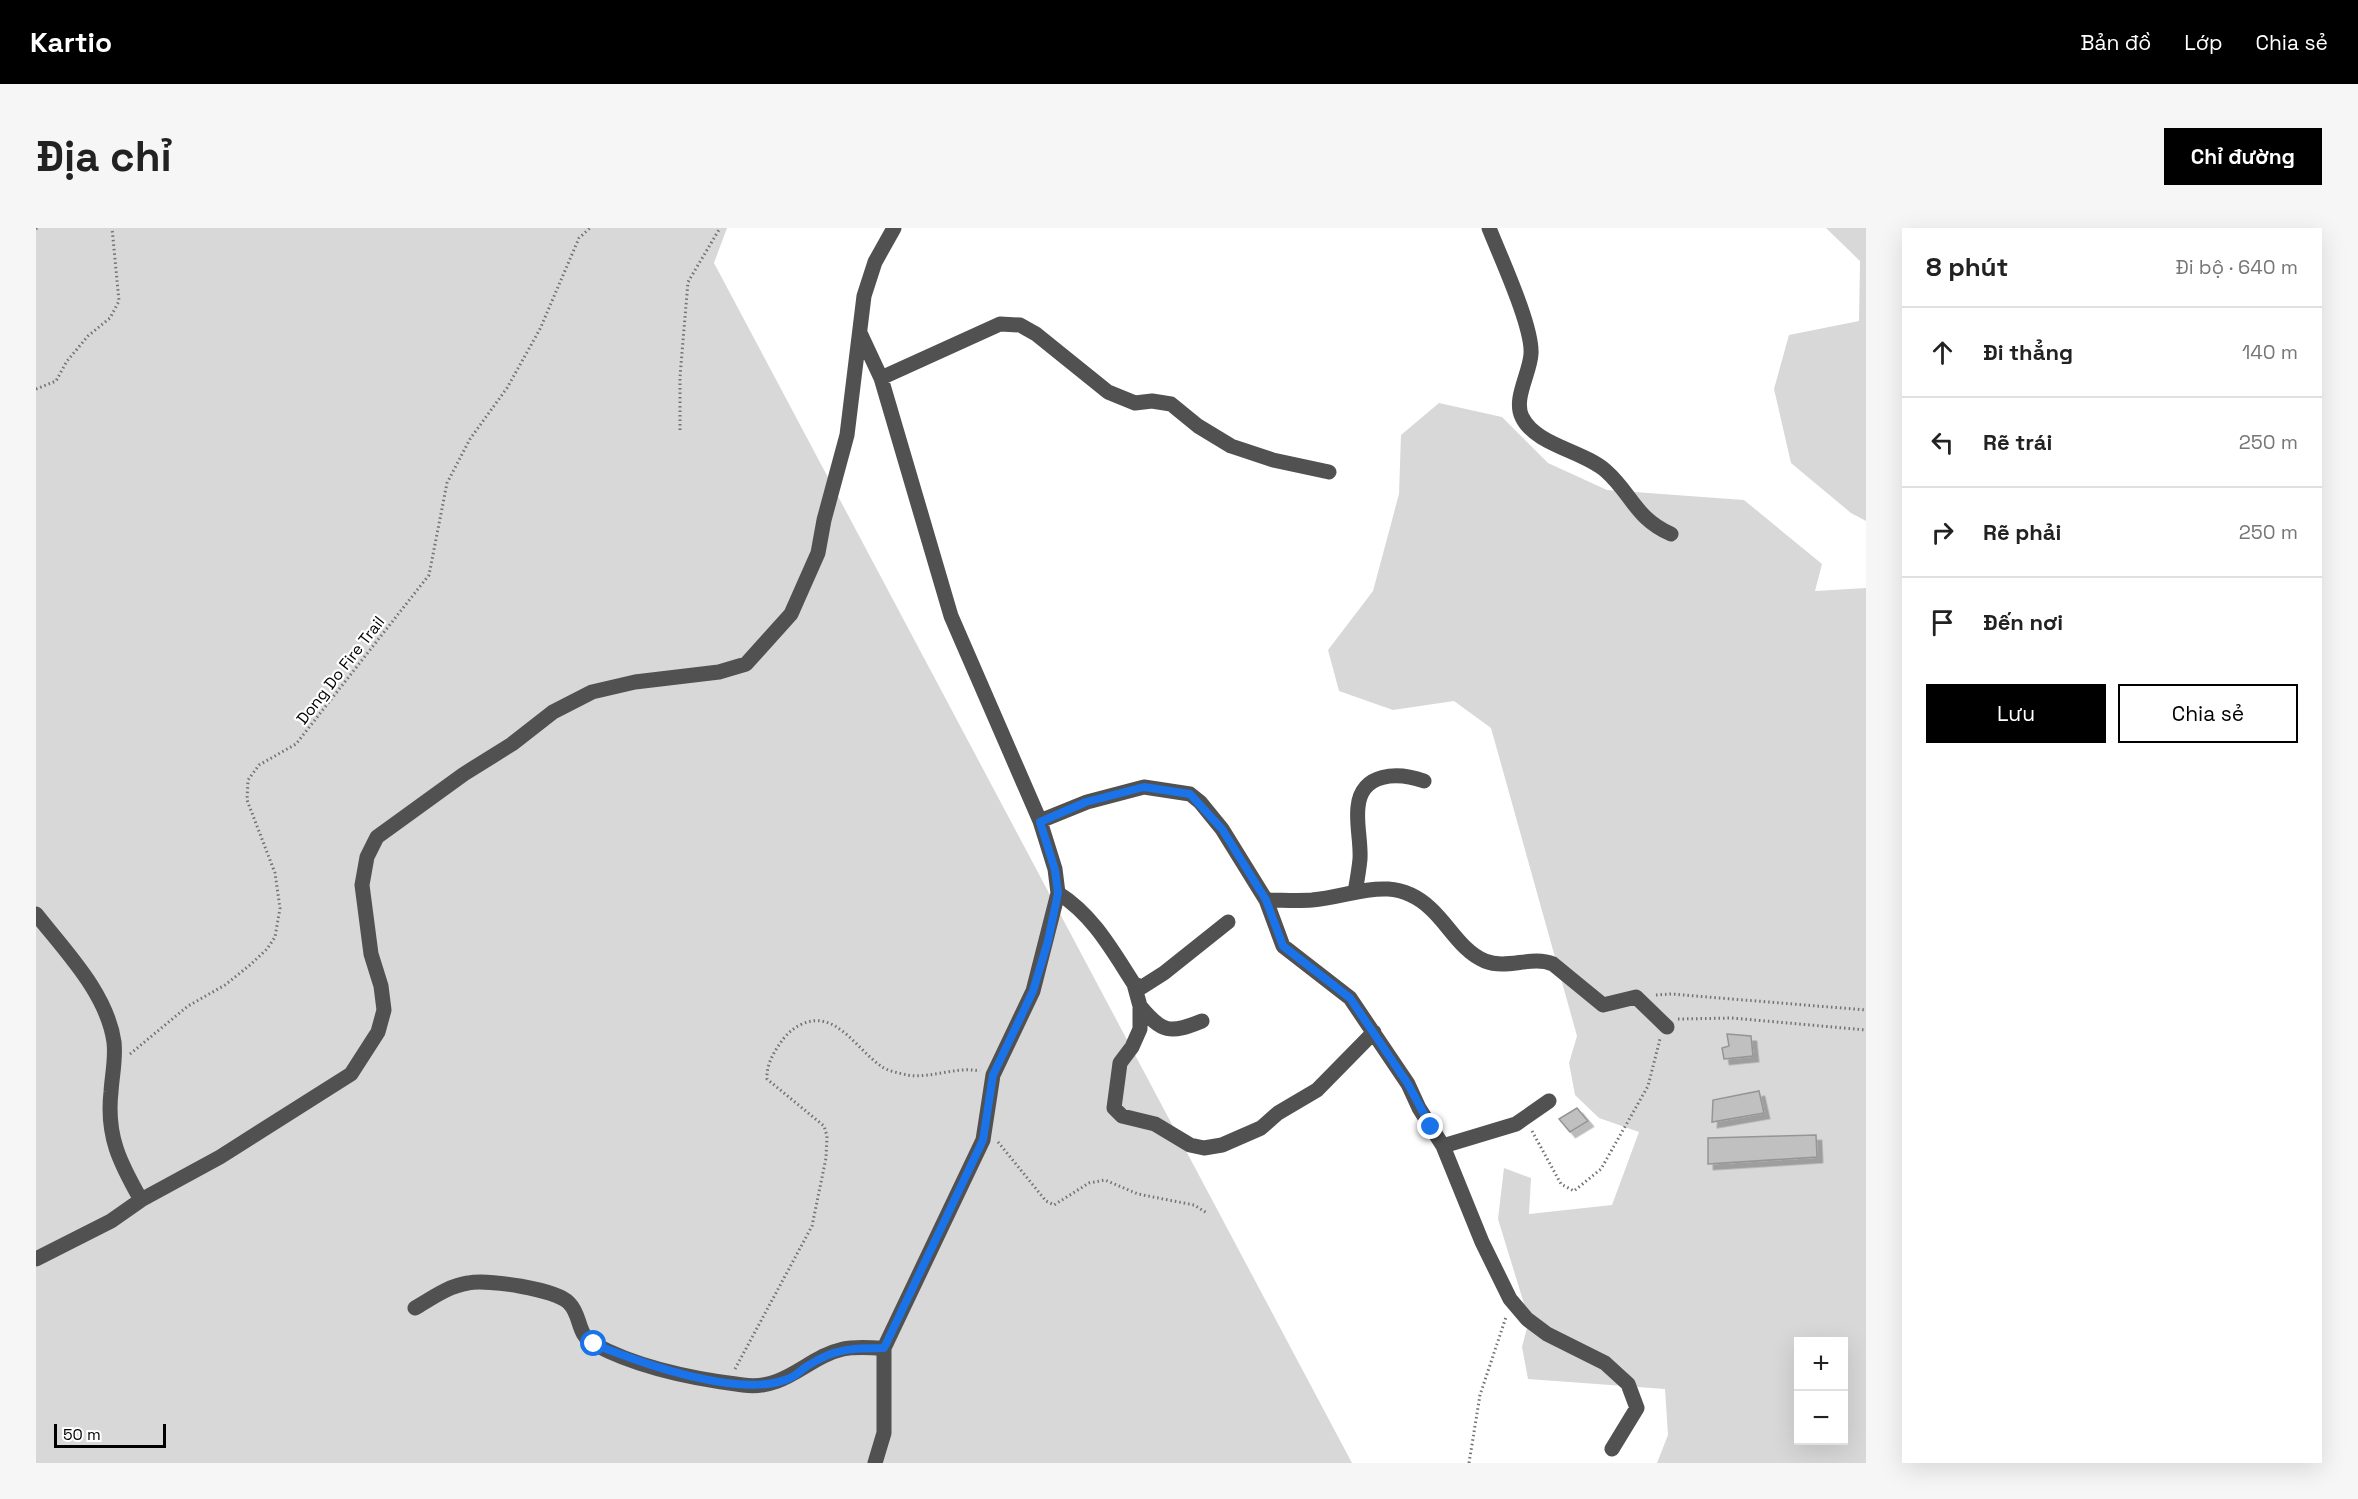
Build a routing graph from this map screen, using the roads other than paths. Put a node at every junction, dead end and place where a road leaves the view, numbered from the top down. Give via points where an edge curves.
1 (894, 228) edge
2 (1489, 228) edge
3 (860, 332) junction
4 (881, 378) junction
5 (1329, 472) dead end
6 (1671, 534) dead end
7 (1424, 781) dead end
8 (1040, 822) junction
9 (1356, 891) junction
10 (1058, 893) junction
11 (1266, 900) junction
12 (36, 914) edge
13 (1228, 922) dead end
14 (1134, 984) junction
15 (1140, 1006) junction
16 (1202, 1021) dead end
17 (1667, 1027) road end
18 (1374, 1032) junction
19 (1549, 1101) dead end
20 (1443, 1146) junction
21 (141, 1200) junction
22 (36, 1259) edge
23 (415, 1308) dead end
24 (884, 1348) junction
25 (1612, 1449) dead end
26 (875, 1463) edge

1 - 3 street via 875,262 864,296
2 - 6 street via 1524,318 1531,353 1521,416 1534,432 1605,470 1636,510
3 - 4 street
3 - 21 street via 848,435 818,553 791,614 746,664 719,672 635,682 592,692 552,712 377,837 367,857 362,885 367,932 384,1010 378,1032 351,1074 220,1157
4 - 5 street via 1000,324 1020,325 1108,392 1135,403 1171,404 1231,446 1308,470
4 - 8 street via 951,616
7 - 9 street via 1404,774 1392,775 1374,779 1362,792 1358,806 1360,858
8 - 10 street
8 - 11 street via 1086,802 1144,787 1190,794 1222,829
9 - 11 street via 1313,900
9 - 17 street via 1389,888 1413,895 1430,908 1470,953 1487,962 1543,960 1603,1005 1636,997
10 - 14 street via 1100,931
10 - 24 street via 1033,991 993,1075 986,1126 967,1179
11 - 18 street via 1283,946 1350,998
12 - 21 street via 91,986 114,1040 110,1115 113,1145
13 - 14 street via 1151,982 1142,987
14 - 15 street
15 - 16 street via 1166,1030
15 - 18 street via 1140,1029 1120,1063 1114,1108 1122,1116 1155,1124 1190,1145 1204,1148 1244,1137 1317,1090
18 - 20 street
19 - 20 street via 1516,1124
20 - 25 street via 1510,1299 1527,1319 1605,1363 1628,1384 1637,1408
21 - 22 street via 111,1221
23 - 24 street via 443,1291 469,1282 521,1287 569,1302 583,1336 594,1344 646,1365 745,1386 790,1378 843,1348
24 - 26 street via 884,1433

